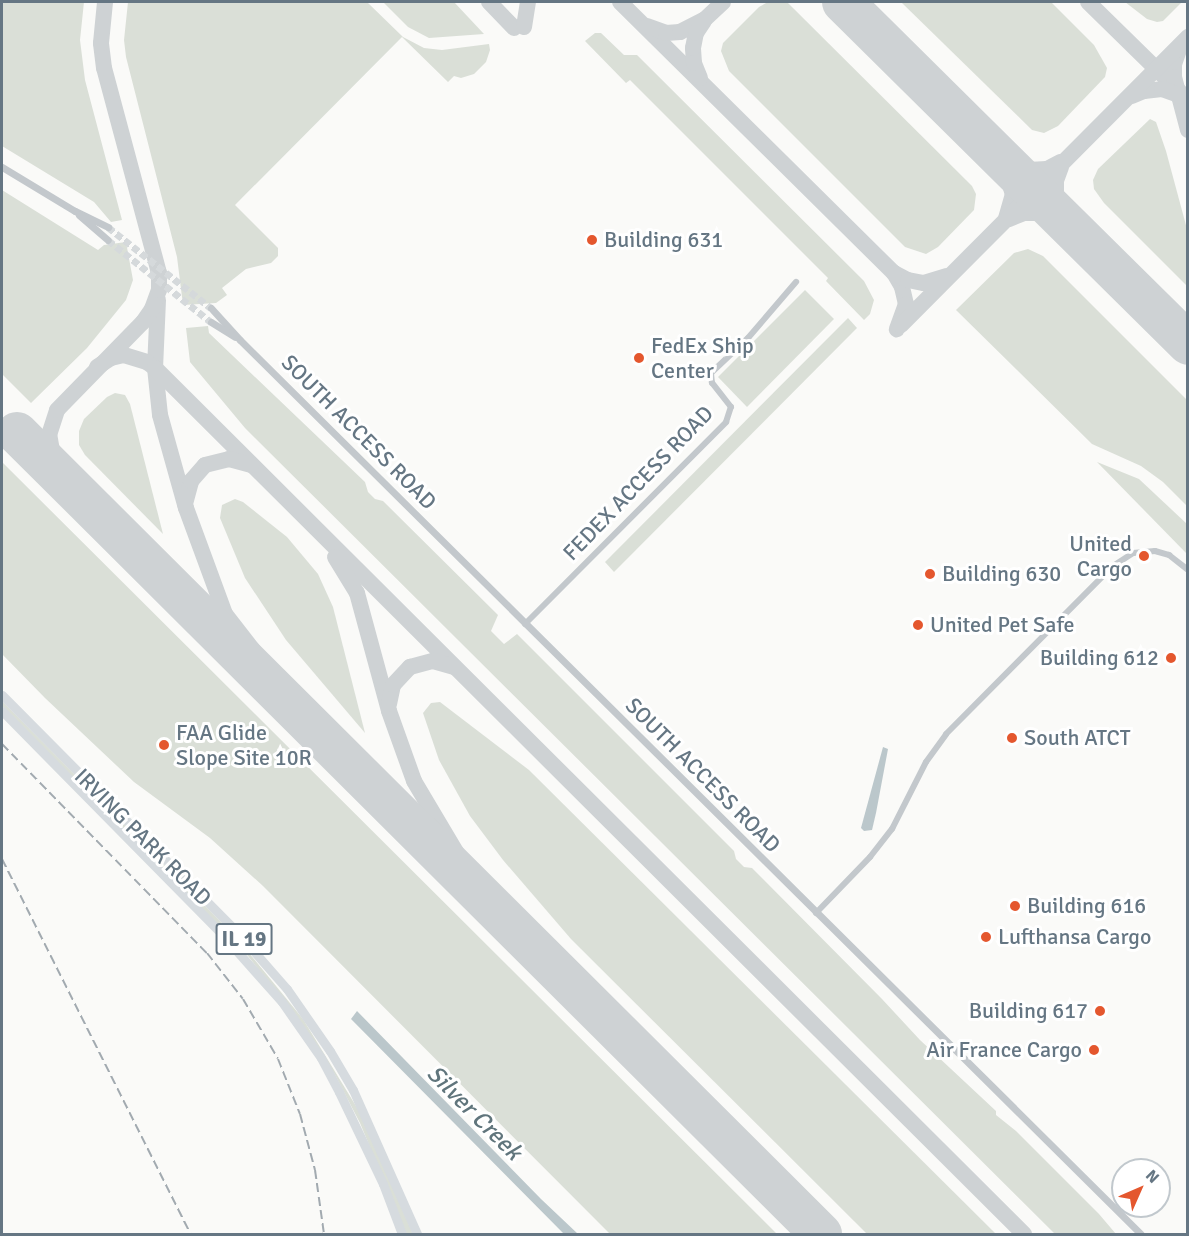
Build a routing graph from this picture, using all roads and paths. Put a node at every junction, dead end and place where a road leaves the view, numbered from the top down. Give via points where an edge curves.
1 (2, 167) edge
2 (75, 211) junction
3 (108, 227) tunnel mouth
4 (108, 240) tunnel mouth
5 (796, 282) dead end
6 (211, 308) tunnel mouth
7 (212, 322) tunnel mouth
8 (240, 340) junction
9 (1188, 570) edge
10 (525, 624) junction
11 (2, 695) edge
12 (2, 711) edge
13 (816, 913) junction
14 (402, 1234) edge
15 (417, 1234) edge
16 (1141, 1234) edge

1 - 2 street
2 - 3 street
2 - 4 street
5 - 10 street, FEDEX ACCESS ROAD via 748,338 711,373 712,383 731,406 726,422
6 - 8 street, SOUTH ACCESS ROAD
7 - 8 street, SOUTH ACCESS ROAD
8 - 10 street, SOUTH ACCESS ROAD
9 - 13 street via 1169,555 1141,551 1113,566 946,734 926,762 892,829
10 - 13 street, SOUTH ACCESS ROAD
11 - 15 main road, IRVING PARK ROAD / IL 19 via 242,938 287,989 353,1090
12 - 14 main road, IRVING PARK ROAD / IL 19 via 219,931 282,1002 339,1092
13 - 16 street, SOUTH ACCESS ROAD

